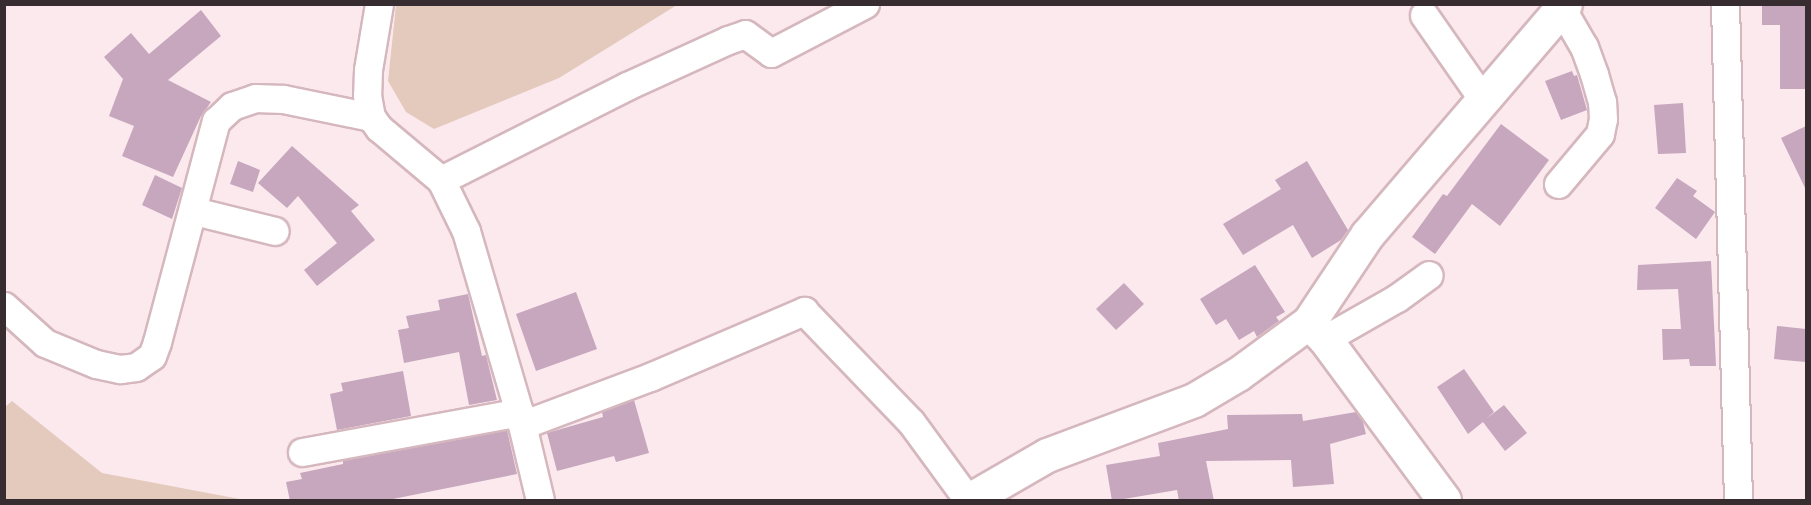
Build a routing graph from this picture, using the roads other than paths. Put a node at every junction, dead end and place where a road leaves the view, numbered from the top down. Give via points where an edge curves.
1 (379, 4) edge
2 (865, 4) edge
3 (1725, 4) edge
4 (1563, 7) edge
5 (1424, 15) dead end
6 (1484, 101) junction
7 (372, 117) junction
8 (441, 180) junction
9 (1558, 184) dead end
10 (194, 210) junction
11 (275, 231) dead end
12 (1429, 275) dead end
13 (4, 306) edge
14 (1317, 331) junction
15 (520, 418) junction
16 (302, 452) dead end
17 (540, 501) edge
18 (969, 501) edge
19 (1444, 501) edge
20 (1738, 501) edge

1 - 7 street via 368,70 367,95
2 - 8 street via 771,53 745,34 728,40
3 - 20 street
4 - 6 street
4 - 9 street via 1594,74 1603,119 1600,134
5 - 6 street
6 - 14 street via 1367,235
7 - 8 street
7 - 10 street via 283,99 255,98 232,106 216,121
8 - 15 street via 466,231
10 - 11 street
10 - 13 street via 152,356 136,367 120,369 96,364 45,344
12 - 14 street via 1397,297
14 - 18 street via 1194,400 1047,454
14 - 19 street
15 - 16 street
15 - 17 street
15 - 18 street via 650,377 804,310 910,422

